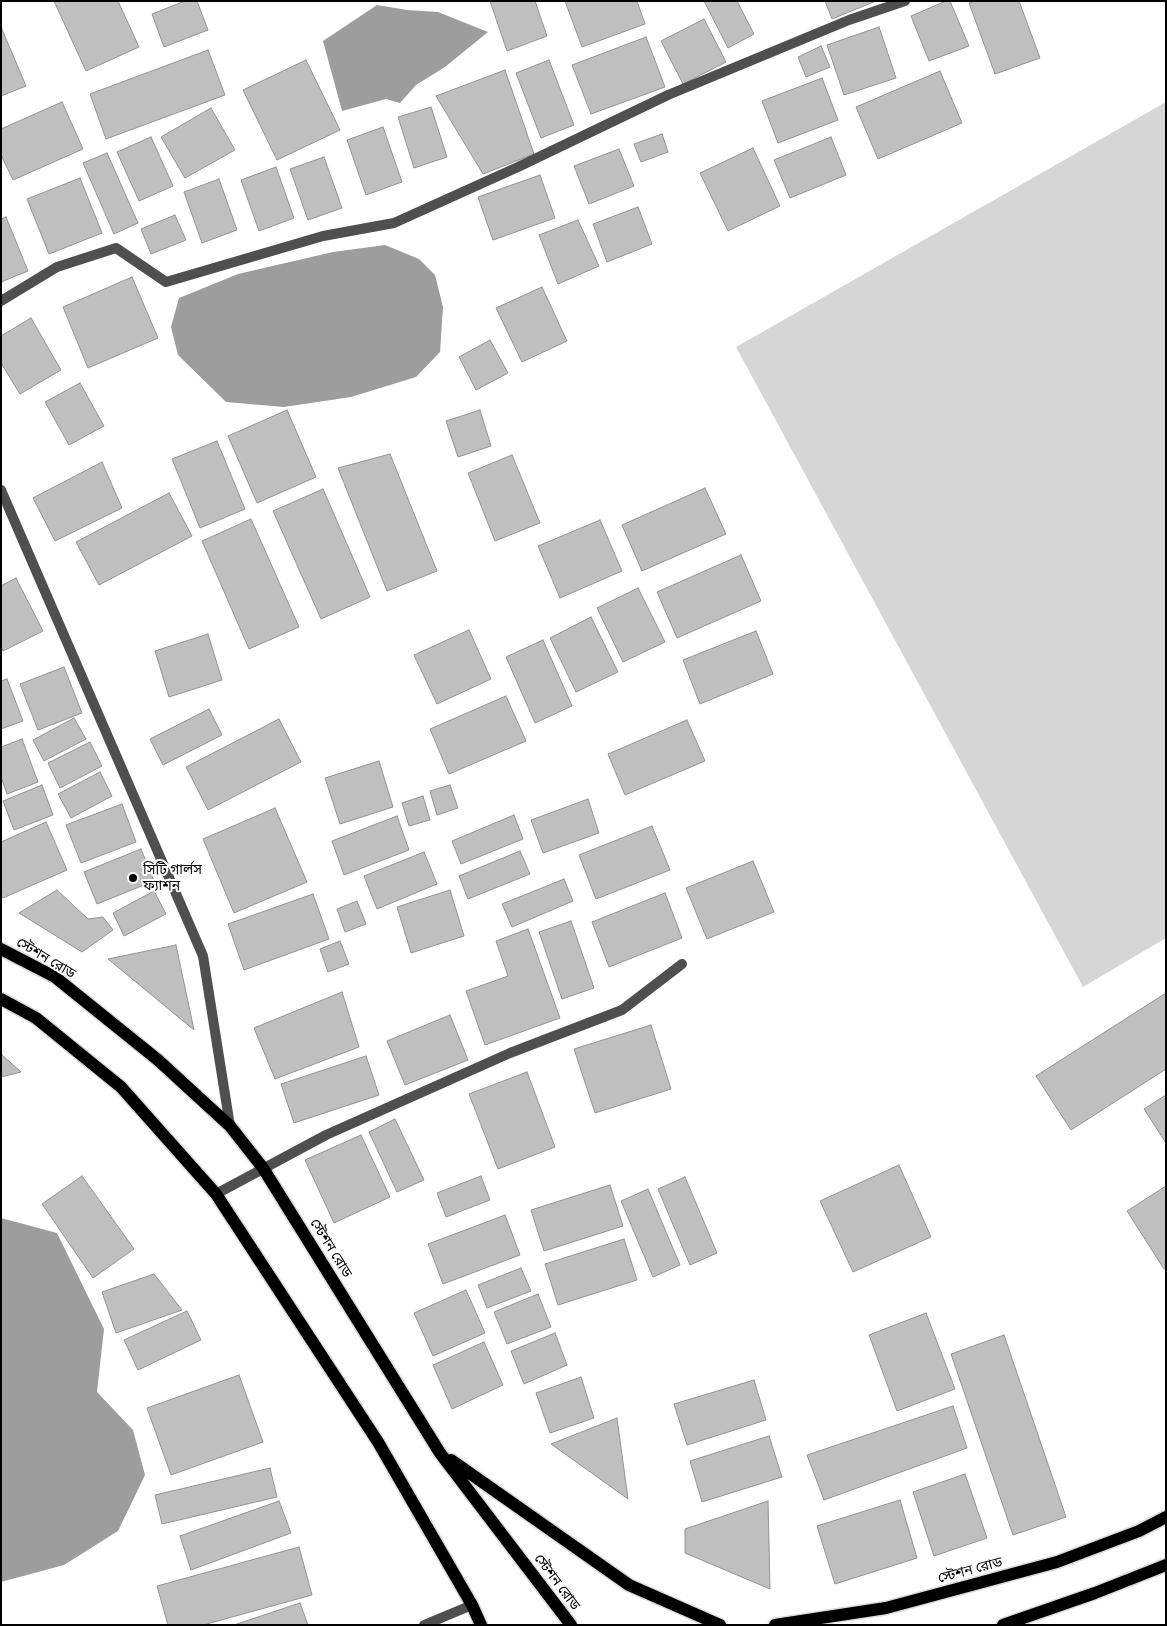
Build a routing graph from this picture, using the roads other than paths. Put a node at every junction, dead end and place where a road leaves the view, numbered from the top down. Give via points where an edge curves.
1 (905, 1) edge
2 (1, 301) edge
3 (1, 490) edge
4 (1, 949) edge
5 (682, 964) dead end
6 (1, 999) edge
7 (230, 1126) junction
8 (263, 1168) junction
9 (216, 1194) junction
10 (440, 1453) junction
11 (1166, 1516) edge
12 (1166, 1565) edge
13 (472, 1605) junction
14 (424, 1625) edge
15 (481, 1625) edge
16 (571, 1625) edge
17 (720, 1625) edge
18 (775, 1625) edge
19 (1004, 1625) edge

1 - 2 street via 849,20 668,95 394,223 323,236 166,282 116,248 57,267
3 - 7 street via 203,956
4 - 7 main road, স্টেশন রোড via 55,977 158,1060
5 - 8 street via 622,1010 510,1053 326,1135
6 - 9 main road via 36,1018 121,1087
7 - 8 main road, স্টেশন রোড
8 - 9 street
8 - 10 main road, স্টেশন রোড
9 - 13 main road via 378,1442
10 - 16 main road, স্টেশন রোড
10 - 17 main road via 629,1585
11 - 18 main road, স্টেশন রোড via 1139,1531 1029,1570 886,1608
12 - 19 main road
13 - 14 street
13 - 15 main road

